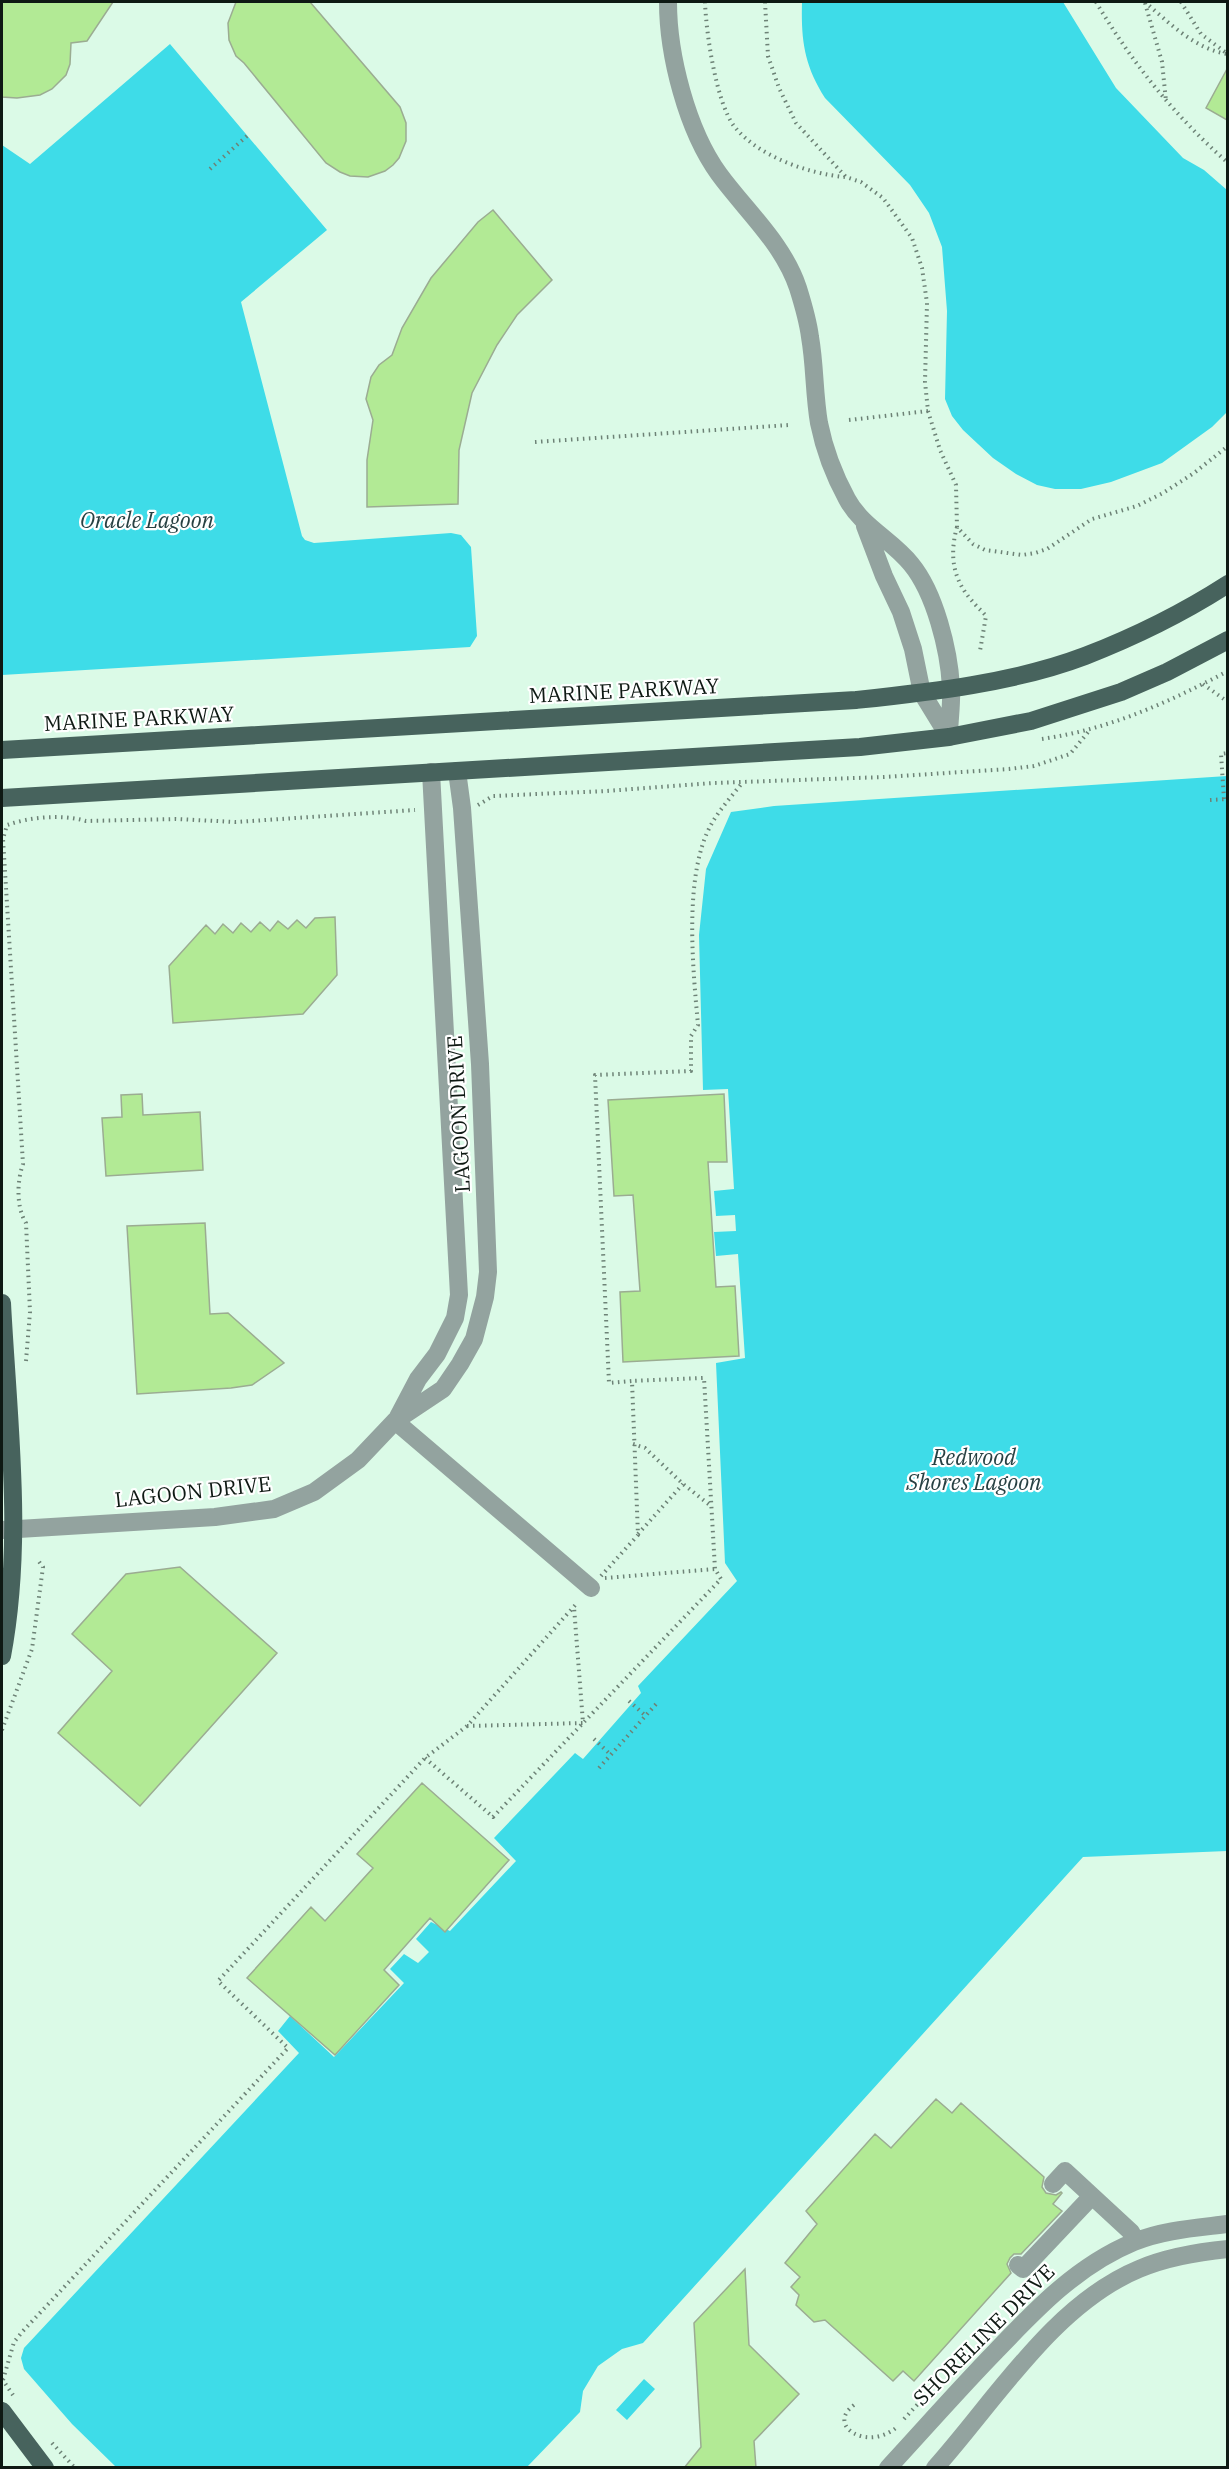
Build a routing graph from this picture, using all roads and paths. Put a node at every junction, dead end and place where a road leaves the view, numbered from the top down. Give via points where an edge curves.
1 (668, 2) edge
2 (705, 2) edge
3 (765, 2) edge
4 (1096, 2) edge
5 (1145, 2) edge
6 (1181, 2) edge
7 (1227, 53) edge
8 (1166, 101) junction
9 (248, 136) dead end
10 (1227, 163) edge
11 (210, 168) dead end
12 (846, 177) junction
13 (928, 411) junction
14 (849, 420) dead end
15 (789, 426) dead end
16 (535, 442) dead end
17 (1227, 446) edge
18 (864, 522) junction
19 (957, 527) junction
20 (1227, 584) edge
21 (1227, 640) edge
22 (980, 651) dead end
23 (1227, 671) edge
24 (1203, 684) junction
25 (951, 688) junction
26 (921, 693) junction
27 (1227, 702) edge
28 (1089, 731) junction
29 (948, 737) junction
30 (1034, 740) dead end
31 (2, 750) edge
32 (1227, 753) edge
33 (457, 771) junction
34 (431, 772) junction
35 (742, 783) junction
36 (2, 798) edge
37 (1226, 799) edge
38 (1210, 800) dead end
39 (476, 808) dead end
40 (416, 810) dead end
41 (2, 1303) edge
42 (26, 1364) dead end
43 (632, 1381) junction
44 (395, 1421) junction
45 (632, 1444) junction
46 (684, 1484) junction
47 (711, 1506) junction
48 (8, 1530) edge
49 (638, 1535) junction
50 (37, 1559) dead end
51 (715, 1569) junction
52 (595, 1583) junction
53 (574, 1607) junction
54 (2, 1656) edge
55 (629, 1701) dead end
56 (657, 1703) dead end
57 (646, 1716) junction
58 (583, 1723) junction
59 (467, 1726) junction
60 (2, 1730) edge
61 (594, 1739) dead end
62 (611, 1755) junction
63 (425, 1758) junction
64 (599, 1768) dead end
65 (1053, 2184) dead end
66 (1092, 2196) junction
67 (1227, 2224) edge
68 (1137, 2241) junction
69 (1227, 2249) edge
70 (1018, 2265) dead end
71 (3, 2380) edge
72 (2, 2411) edge
73 (45, 2468) edge
74 (888, 2468) edge
75 (935, 2468) edge

1 - 18 street via 680,83 704,149 718,173 779,248 798,287 810,336 819,423 847,500
2 - 12 path via 712,63 736,128 779,159 823,175
3 - 12 path via 768,56 779,88 796,123
4 - 8 path via 1124,49
5 - 7 path via 1191,40
5 - 8 path via 1162,62
6 - 7 path via 1201,34
8 - 10 path
9 - 11 path
12 - 13 path via 861,182 883,198 912,238 927,303
13 - 14 path
13 - 19 path via 956,485
15 - 16 path
17 - 19 path via 1164,493 1137,506 1092,519 1035,553 985,550
18 - 25 street via 911,563 932,601 945,646
18 - 26 street via 901,612
19 - 22 path via 952,555 955,572 962,589 986,616
20 - 25 main road, MARINE PARKWAY via 1147,630 1083,657
21 - 29 main road via 1121,692 1031,721
23 - 24 path
24 - 27 path
24 - 28 path via 1167,703
25 - 26 main road, MARINE PARKWAY
25 - 29 street
26 - 29 street
26 - 31 main road, MARINE PARKWAY
28 - 30 path
28 - 35 path via 1070,754 1034,766
29 - 33 main road via 860,747
32 - 37 path via 1221,754
33 - 34 main road
33 - 44 street, LAGOON DRIVE via 480,1064 486,1289 474,1339 460,1364 442,1389
34 - 36 main road
34 - 44 street, LAGOON DRIVE via 459,1295 455,1318 442,1345
35 - 39 path via 493,796
35 - 43 path via 711,825 696,877 692,932 698,1025 691,1036 691,1071 595,1075 609,1383
37 - 38 path
40 - 42 path via 236,822 86,821 72,817 6,825 3,839 23,1164 19,1176 20,1214 26,1223 30,1312
41 - 48 main road
43 - 45 path
43 - 47 path via 704,1378
44 - 48 street, LAGOON DRIVE via 349,1467 314,1492 274,1509 215,1517
44 - 52 street
45 - 46 path via 645,1448
45 - 49 path
46 - 47 path
46 - 49 path
47 - 51 path
48 - 54 main road via 13,1582
49 - 52 path
50 - 60 path via 43,1567 32,1650
51 - 52 path
51 - 58 path via 721,1579
52 - 53 path
53 - 58 path
53 - 59 path
55 - 57 path
56 - 57 path
57 - 62 path
58 - 59 path
58 - 63 path via 493,1817
59 - 63 path
61 - 62 path
62 - 64 path
63 - 71 path via 218,1981 288,2048 23,2331 14,2342
65 - 66 street via 1065,2171
66 - 68 street
66 - 70 street via 1023,2270
67 - 68 street, SHORELINE DRIVE
68 - 74 street, SHORELINE DRIVE via 1080,2271 1041,2304
69 - 75 street via 1159,2261 1121,2277 1088,2298 1061,2320
72 - 73 main road

